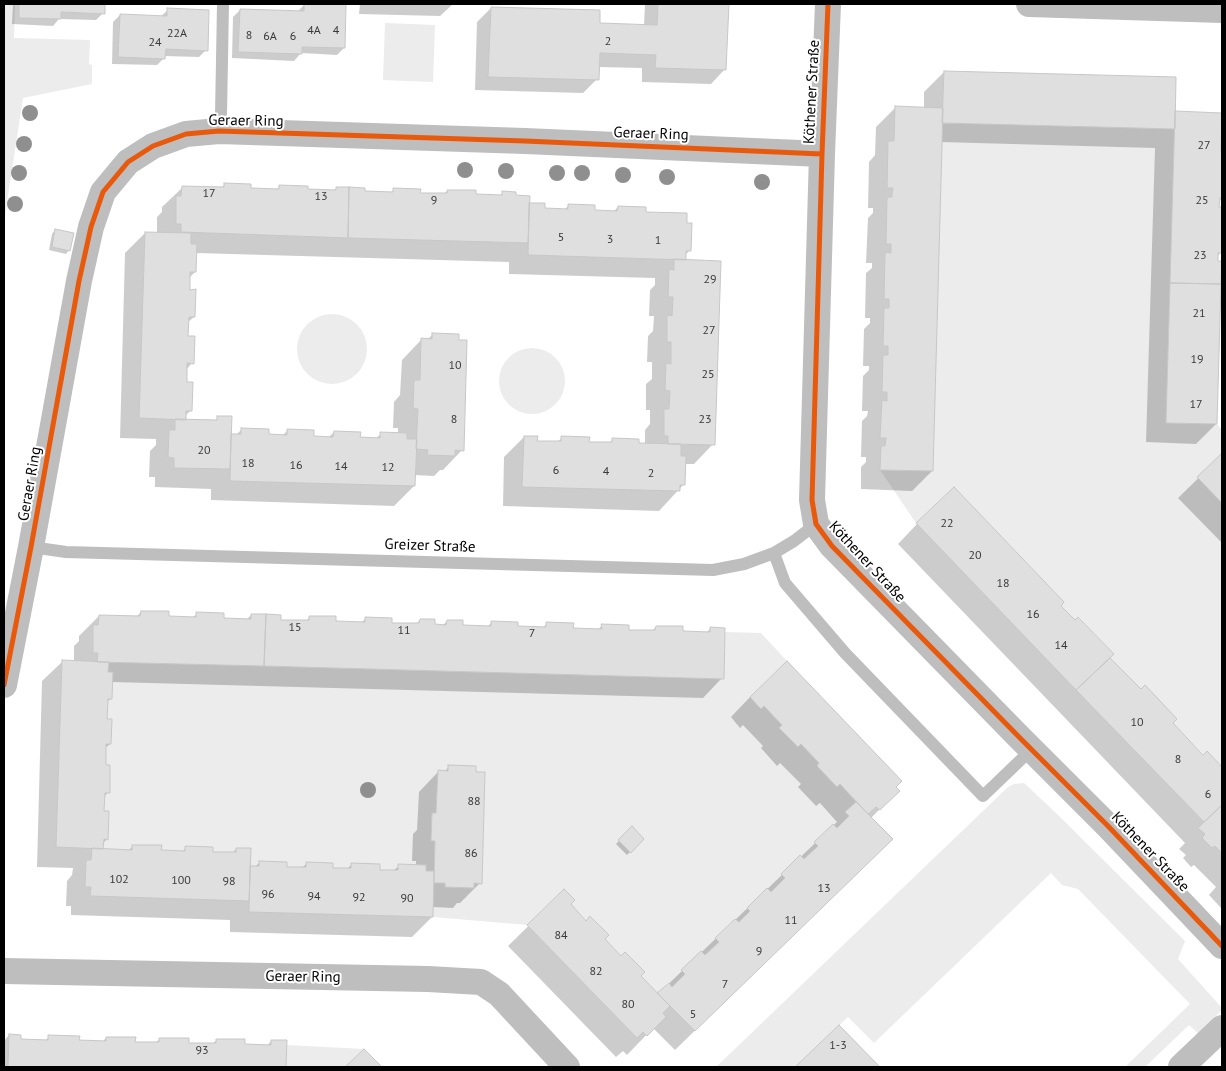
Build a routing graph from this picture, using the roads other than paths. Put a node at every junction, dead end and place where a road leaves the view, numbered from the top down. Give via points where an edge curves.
1 (223, 4) edge
2 (828, 4) edge
3 (1029, 4) edge
4 (1222, 10) edge
5 (220, 131) junction
6 (822, 154) junction
7 (816, 524) junction
8 (31, 547) junction
9 (774, 554) junction
10 (4, 684) edge
11 (1032, 750) junction
12 (1222, 946) edge
13 (4, 971) edge
14 (1222, 1028) edge
15 (567, 1067) edge
16 (1181, 1067) edge

1 - 5 lane, Geraer Ring
2 - 6 street, Köthener Straße
3 - 4 street
5 - 6 street, Geraer Ring
5 - 8 street, Geraer Ring via 186,134 153,146 128,162 103,192 79,281
6 - 7 street, Köthener Straße via 812,500
7 - 9 lane, Greizer Straße
7 - 11 street, Köthener Straße via 832,546
8 - 9 lane, Greizer Straße via 66,552 713,570
8 - 10 street, Geraer Ring
9 - 11 lane via 785,583 845,653 983,796
11 - 12 street, Köthener Straße
13 - 15 street, Geraer Ring via 481,982 499,994
14 - 16 street

